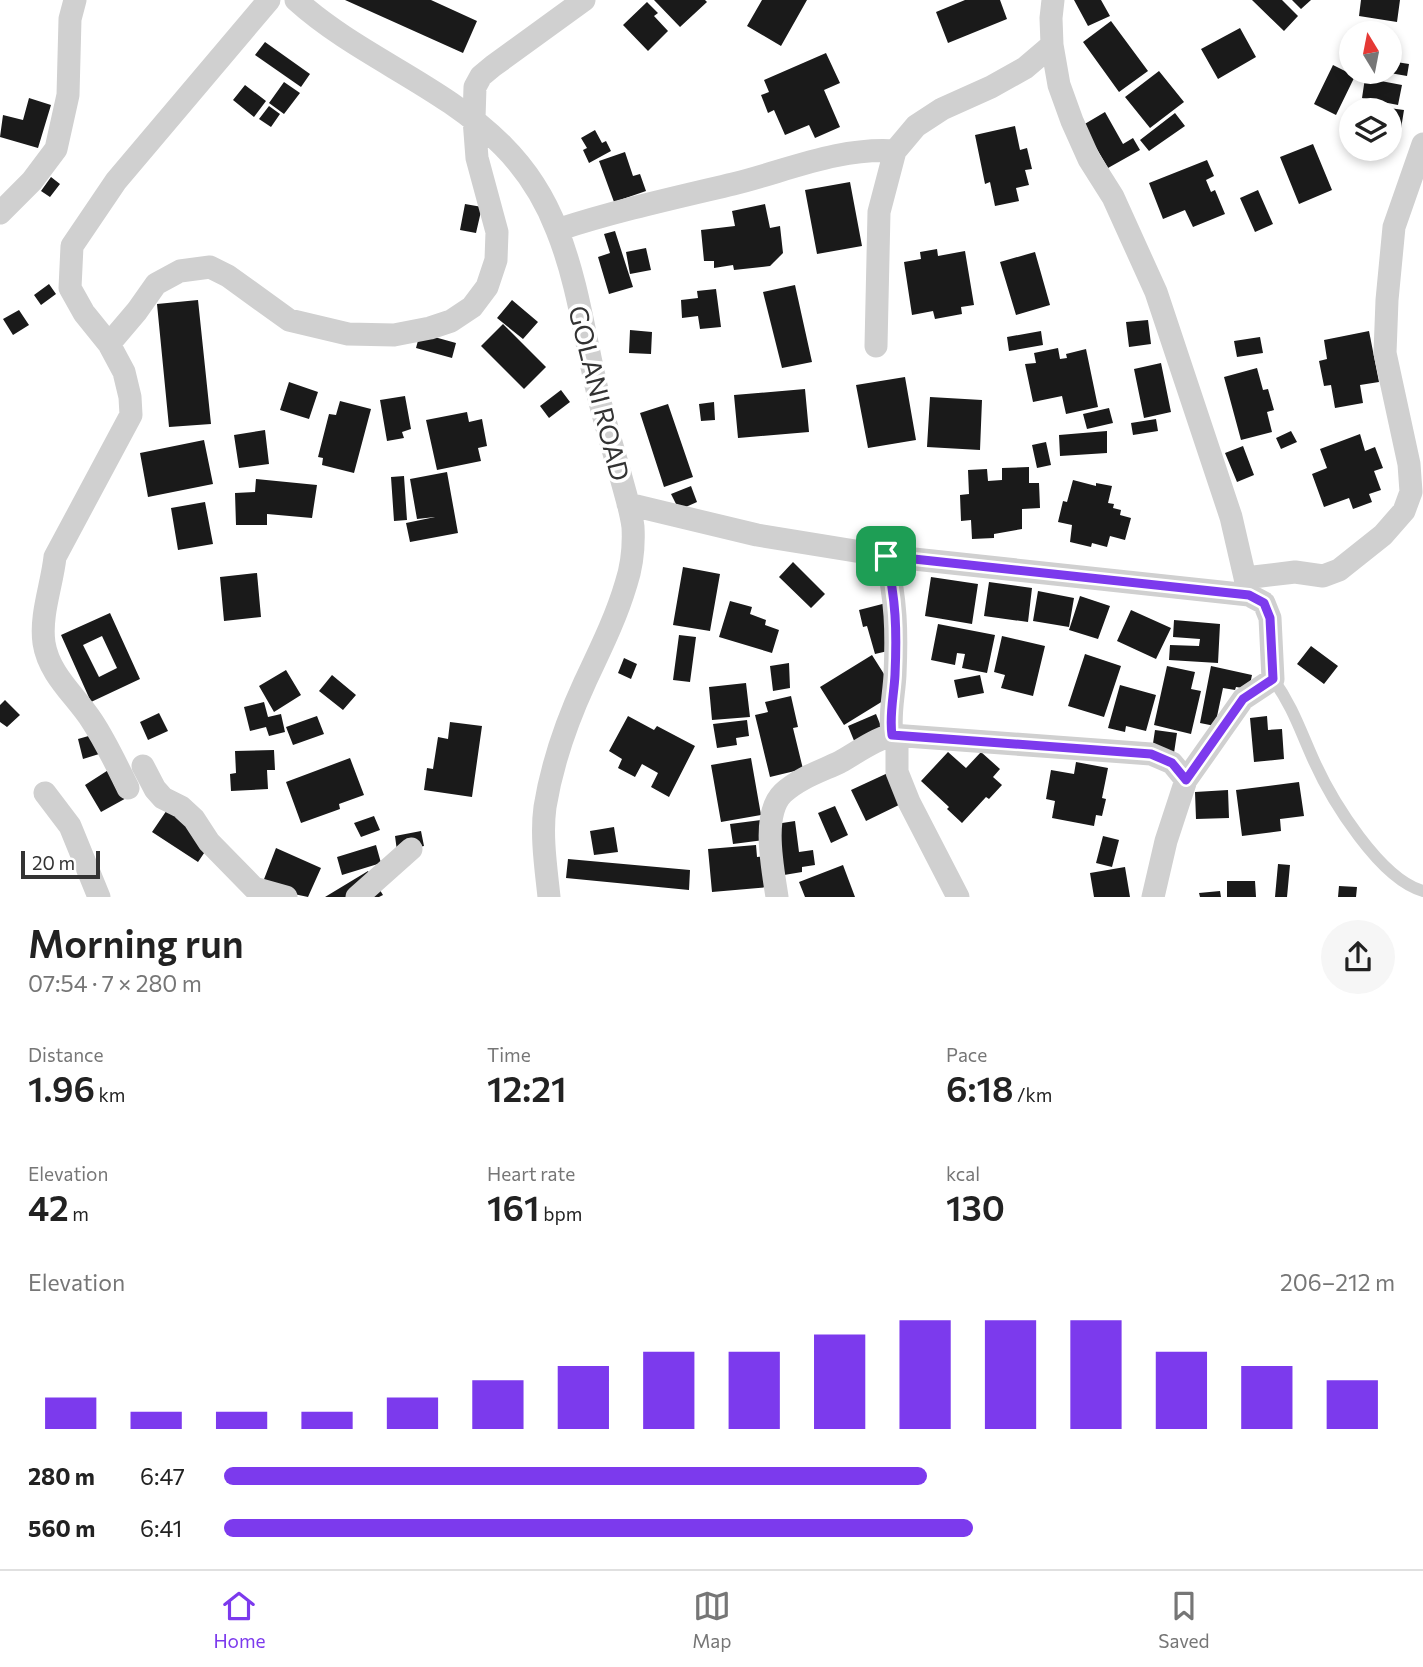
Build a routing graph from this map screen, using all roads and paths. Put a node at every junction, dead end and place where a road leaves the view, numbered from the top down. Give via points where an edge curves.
1 (75, 0) edge
2 (269, 0) edge
3 (296, 0) edge
4 (584, 0) edge
5 (1053, 0) edge
6 (1052, 45) junction
7 (474, 119) junction
8 (1423, 144) edge
9 (895, 151) junction
10 (0, 213) edge
11 (557, 230) junction
12 (109, 344) junction
13 (876, 346) dead end
14 (628, 504) junction
15 (886, 556) junction
16 (1247, 586) junction
17 (1273, 679) junction
18 (892, 735) junction
19 (143, 766) dead end
20 (1186, 780) junction
21 (128, 788) dead end
22 (45, 793) dead end
23 (411, 849) dead end
24 (1423, 891) edge
25 (99, 897) edge
26 (286, 897) edge
27 (357, 897) edge
28 (549, 897) edge
29 (777, 897) edge
30 (957, 897) edge
31 (1153, 897) edge

1 - 10 street via 70,19 68,95 56,149
2 - 12 street via 116,181 72,246 70,288
3 - 7 street, GOLANI ROAD via 332,29
4 - 7 street via 481,76 475,88
5 - 6 street
6 - 9 street via 1025,68 916,126
6 - 16 street via 1072,121 1156,292 1231,517
7 - 11 street, GOLANI ROAD via 505,147 534,184
7 - 12 street via 477,158 497,232 496,260 487,288 472,307 451,321 394,335 348,334 289,320 210,267 180,271 156,284
8 - 16 street via 1395,228 1387,300 1385,353 1410,478 1404,511 1383,535 1339,570 1323,576 1295,572
9 - 11 street via 870,149 807,163
9 - 13 street via 879,212
11 - 14 street, GOLANI ROAD
12 - 21 street via 124,372 131,415 55,557 44,645 60,680 93,721
14 - 15 street via 757,535
14 - 28 street, GOLANI ROAD via 633,547 627,582 569,719 545,809
15 - 16 street
15 - 18 street via 895,595 897,637
16 - 17 street via 1264,603 1270,618
17 - 20 street via 1243,699
17 - 24 lane via 1349,823 1380,861 1410,887
18 - 20 street via 1151,754 1172,763
18 - 29 street via 800,781 775,803 771,814
18 - 30 street via 905,792
19 - 26 street via 163,798 194,819 209,842 254,888
20 - 31 street
22 - 25 street via 70,826
23 - 27 street

